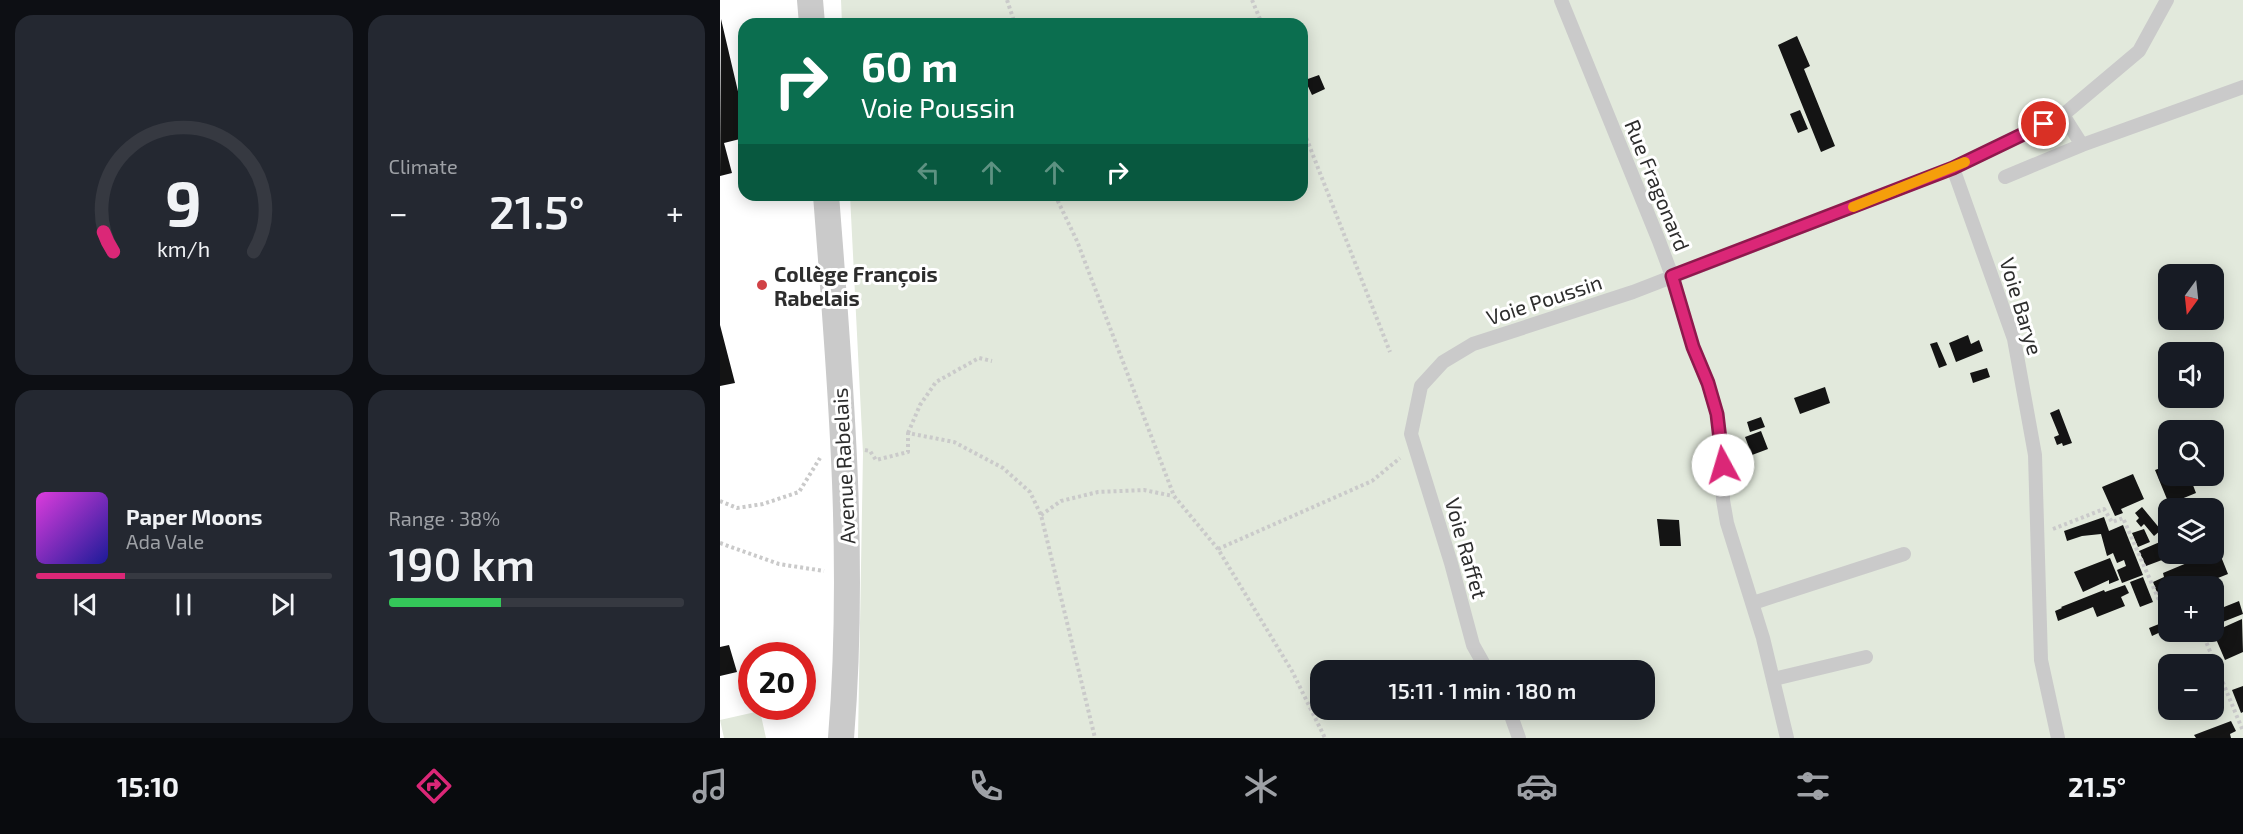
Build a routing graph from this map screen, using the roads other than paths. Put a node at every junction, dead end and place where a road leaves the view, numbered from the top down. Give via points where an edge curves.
1 (810, 0) edge
2 (1561, 0) edge
3 (2167, 0) edge
4 (812, 18) edge
5 (2243, 87) edge
6 (2063, 116) junction
7 (2082, 145) junction
8 (1953, 168) junction
9 (2005, 177) dead end
10 (826, 201) edge
11 (1672, 276) junction
12 (1411, 434) joint
13 (1904, 554) dead end
14 (1753, 603) junction
15 (1866, 657) dead end
16 (1481, 660) edge
17 (1774, 679) junction
18 (1513, 720) edge
19 (841, 738) edge
20 (1519, 738) edge
21 (1787, 738) edge
22 (2058, 738) edge

1 - 4 street
2 - 11 lane, Rue Fragonard
3 - 6 lane via 2139,51
5 - 7 lane
6 - 7 lane
6 - 8 lane
7 - 9 lane
8 - 11 lane, Voie Poussin
8 - 22 lane, Voie Barye via 2014,339 2035,454 2041,660
10 - 19 street, Avenue Rabelais via 848,570
11 - 12 lane, Voie Poussin via 1473,344 1443,362 1421,386
11 - 14 lane, Rue Fragonard via 1717,414 1727,523
12 - 16 lane, Voie Raffet via 1473,645
13 - 14 lane
14 - 17 lane, Rue Fragonard
15 - 17 lane
17 - 21 lane, Rue Fragonard
18 - 20 lane

